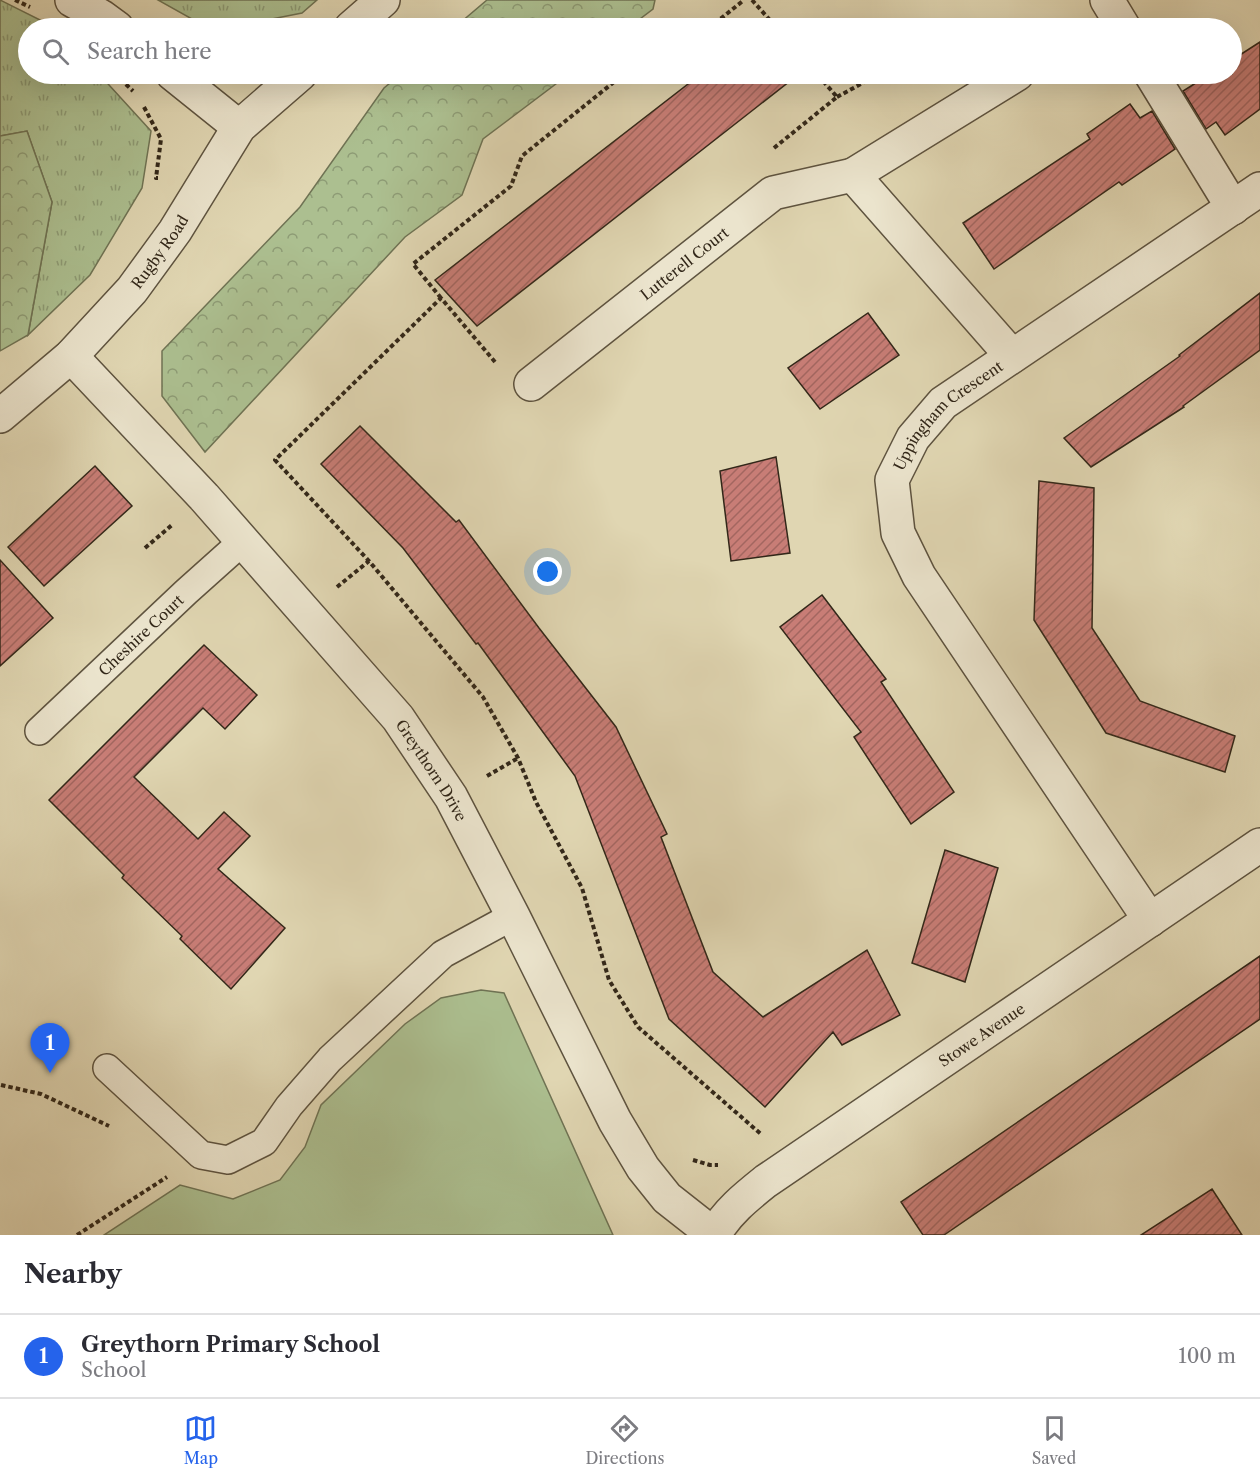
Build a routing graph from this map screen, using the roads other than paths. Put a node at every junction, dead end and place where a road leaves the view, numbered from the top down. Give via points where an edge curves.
1 (72, 0) edge
2 (383, 0) edge
3 (1107, 0) edge
4 (104, 18) edge
5 (362, 18) edge
6 (1118, 18) edge
7 (185, 84) edge
8 (288, 84) edge
9 (1001, 84) edge
10 (1157, 84) edge
11 (239, 127) junction
12 (853, 175) junction
13 (1260, 189) edge
14 (1233, 208) junction
15 (71, 356) junction
16 (1012, 356) junction
17 (531, 384) road end
18 (0, 416) edge
19 (243, 541) junction
20 (39, 731) dead end
21 (1260, 844) edge
22 (513, 916) junction
23 (1150, 920) junction
24 (107, 1068) dead end
25 (714, 1235) edge

1 - 4 street
2 - 5 street
3 - 6 street
7 - 11 street
8 - 11 street, Rugby Road
9 - 12 street, Lutterell Court
10 - 14 street
11 - 15 street, Rugby Road via 175,231 132,290
12 - 16 street
12 - 17 street, Lutterell Court via 772,193
13 - 14 street, Uppingham Crescent
14 - 16 street, Uppingham Crescent
15 - 18 street, Rugby Road
15 - 19 street, Greythorn Drive
16 - 23 street, Uppingham Crescent via 943,403 913,438 892,480 898,533 919,576
19 - 20 lane, Cheshire Court
19 - 22 street, Greythorn Drive via 398,718 451,797
21 - 23 street, Stowe Avenue
22 - 24 lane via 443,954 330,1059 264,1142 228,1160 201,1155
22 - 25 street, Greythorn Drive via 615,1121 643,1168 667,1198
23 - 25 street, Stowe Avenue via 766,1181 732,1209

